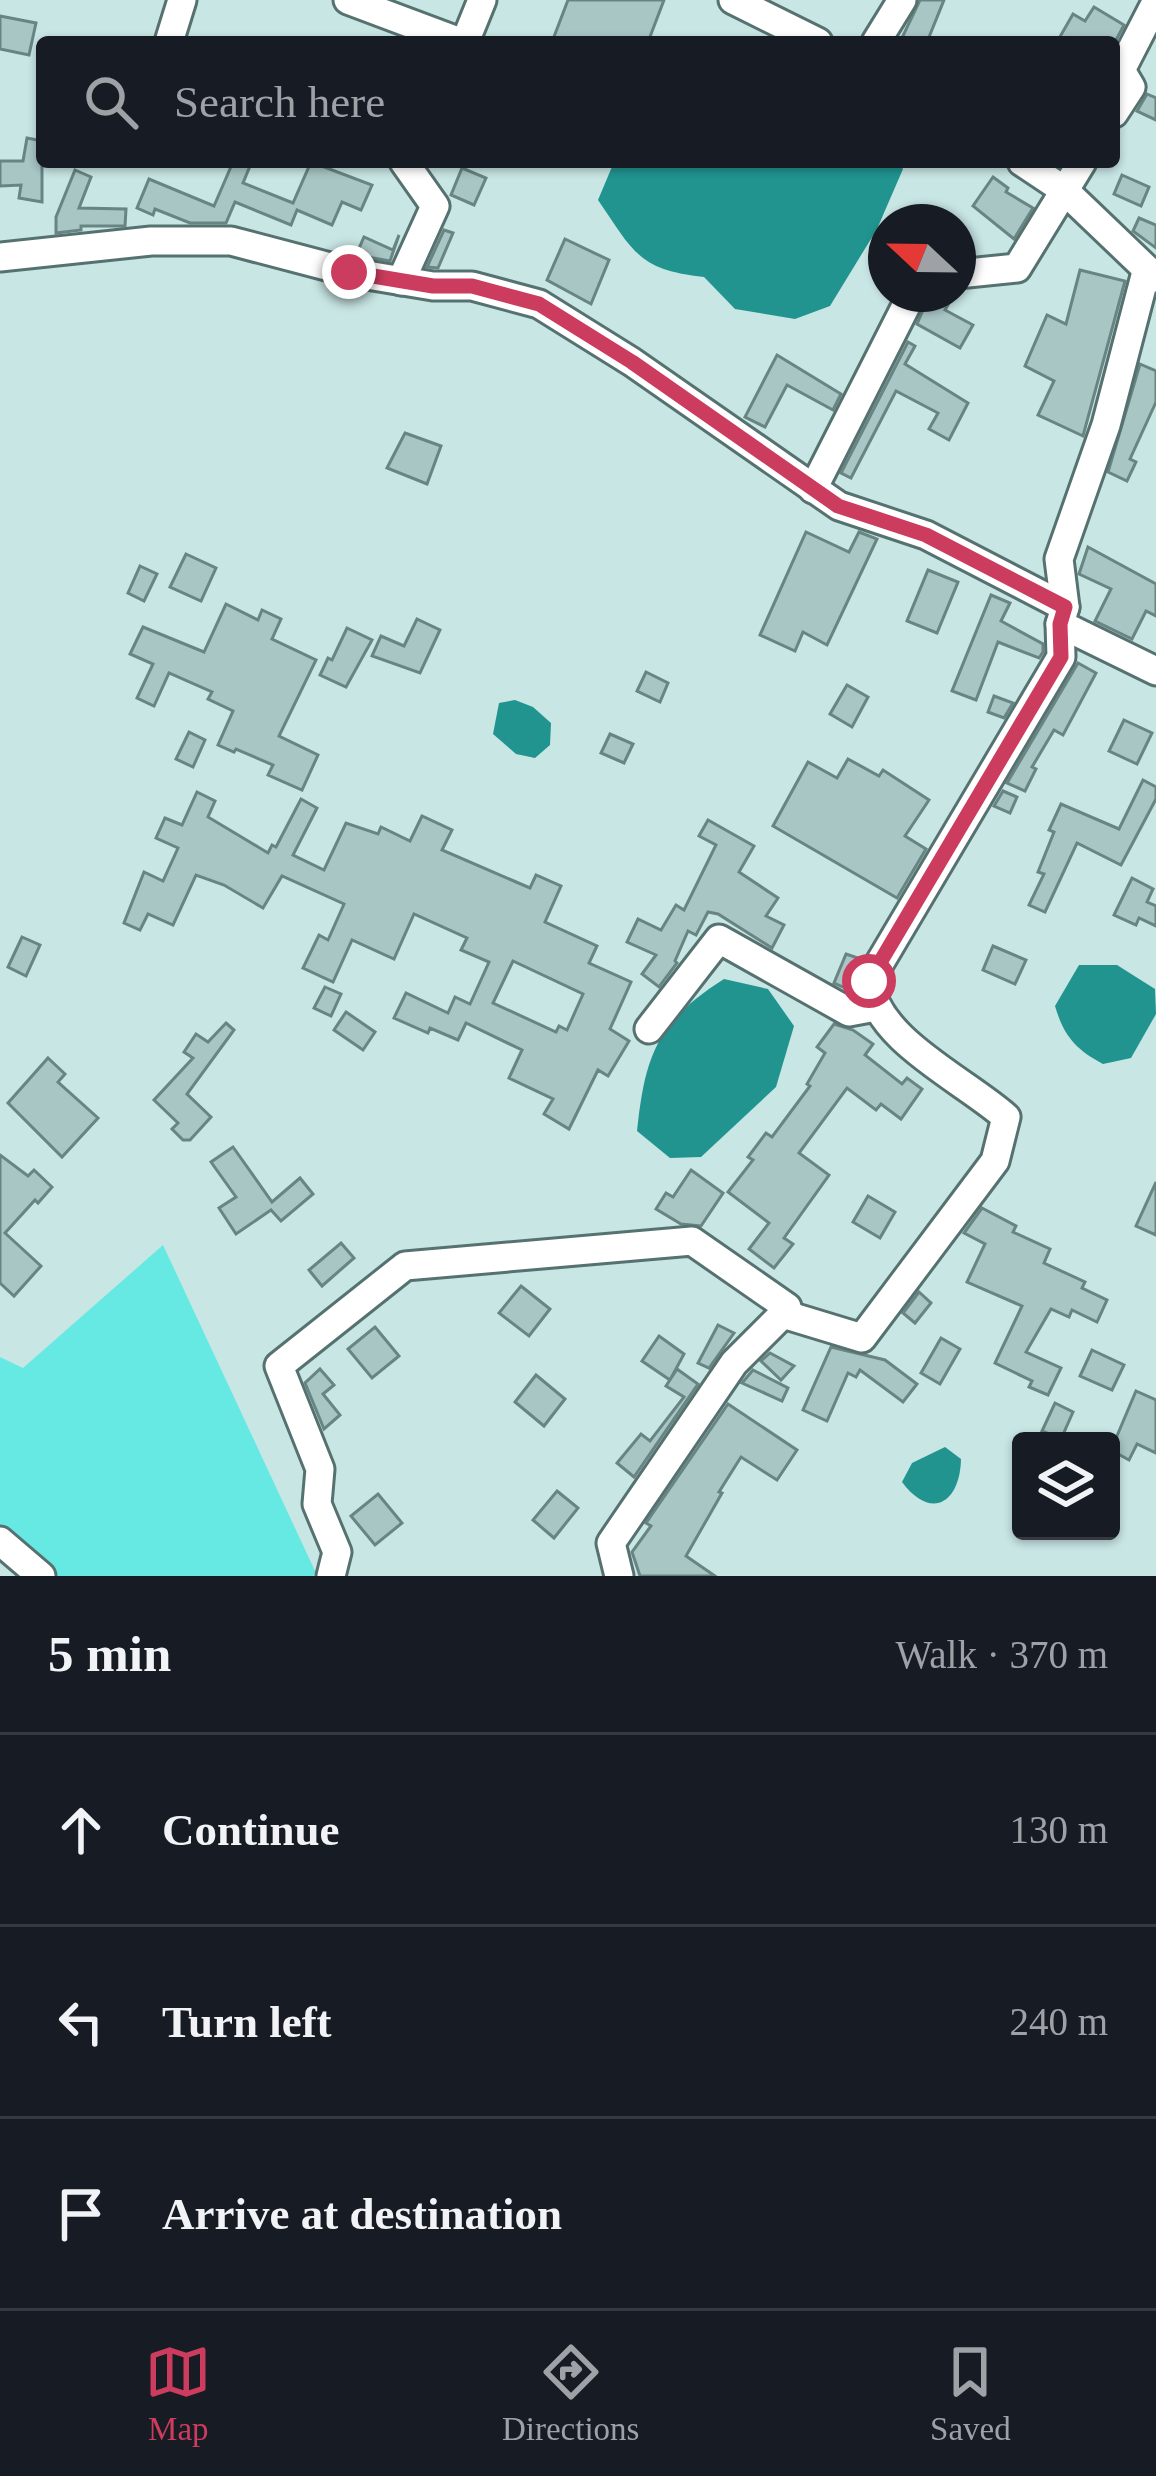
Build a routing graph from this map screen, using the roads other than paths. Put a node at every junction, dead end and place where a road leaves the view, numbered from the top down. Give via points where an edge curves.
1 (182, 0) edge
2 (349, 0) edge
3 (482, 0) edge
4 (733, 0) edge
5 (902, 0) edge
6 (1156, 2) edge
7 (172, 36) edge
8 (447, 36) edge
9 (466, 36) edge
10 (806, 36) edge
11 (880, 36) edge
12 (1120, 104) edge
13 (408, 168) edge
14 (1031, 168) edge
15 (1078, 168) edge
16 (1064, 190) junction
17 (0, 257) edge
18 (976, 272) edge
19 (1151, 275) edge
20 (401, 281) junction
21 (903, 312) edge
22 (813, 489) junction
23 (1062, 615) junction
24 (1156, 670) edge
25 (875, 1007) junction
26 (649, 1029) dead end
27 (787, 1307) dead end
28 (0, 1541) edge
29 (40, 1576) edge
30 (332, 1576) edge
31 (619, 1576) edge

1 - 7 street
2 - 8 street
3 - 9 street
4 - 10 street
5 - 11 street
6 - 12 street via 1121,70 1131,87
13 - 20 street via 435,206
14 - 16 street
15 - 16 street
16 - 18 street via 1017,268
16 - 19 street
17 - 20 street via 231,241
19 - 23 street via 1059,559
20 - 22 street via 472,286 539,304
21 - 22 street
22 - 23 street via 838,506 926,535
23 - 24 street
23 - 25 street via 1061,657 869,981
25 - 26 street via 849,1012 719,939
25 - 31 street via 897,1034 1006,1117 995,1161 862,1338 783,1314 734,1364 610,1544
27 - 30 street via 692,1241 405,1266 279,1366 320,1469 317,1504 337,1552
28 - 29 street

